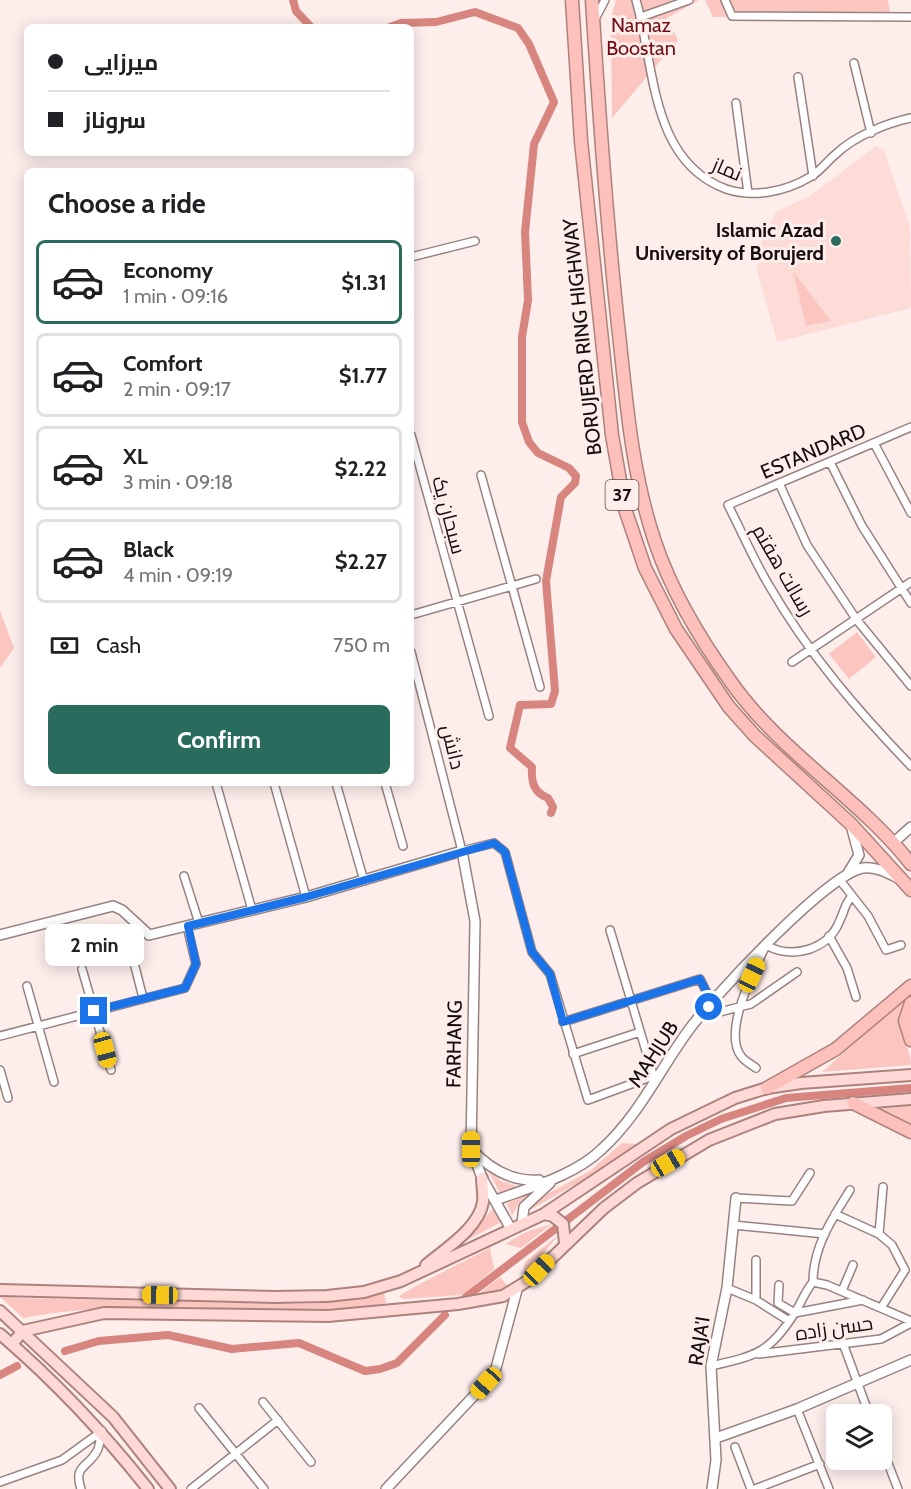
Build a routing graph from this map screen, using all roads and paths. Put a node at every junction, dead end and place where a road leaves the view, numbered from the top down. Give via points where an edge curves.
1 (572, 0) edge
2 (592, 0) edge
3 (605, 0) edge
4 (636, 0) edge
5 (689, 0) edge
6 (725, 0) edge
7 (641, 17) junction
8 (911, 17) edge
9 (593, 24) junction
10 (854, 63) dead end
11 (798, 77) dead end
12 (736, 103) dead end
13 (911, 118) edge
14 (871, 133) junction
15 (813, 176) junction
16 (748, 194) junction
17 (475, 241) dead end
18 (414, 256) edge
19 (911, 427) edge
20 (874, 443) junction
21 (414, 446) edge
22 (830, 462) junction
23 (481, 475) dead end
24 (779, 483) junction
25 (728, 505) joint
26 (911, 513) edge
27 (536, 579) dead end
28 (911, 582) edge
29 (512, 586) junction
30 (901, 588) junction
31 (455, 603) junction
32 (911, 603) edge
33 (414, 614) edge
34 (856, 619) junction
35 (811, 649) junction
36 (792, 662) dead end
37 (414, 664) edge
38 (911, 686) edge
39 (540, 687) dead end
40 (489, 716) dead end
41 (911, 766) edge
42 (217, 786) edge
43 (275, 786) edge
44 (337, 786) edge
45 (386, 786) edge
46 (850, 823) junction
47 (911, 827) edge
48 (893, 843) junction
49 (403, 846) dead end
50 (462, 851) junction
51 (911, 864) edge
52 (848, 873) junction
53 (184, 876) dead end
54 (839, 879) junction
55 (903, 880) junction
56 (364, 881) junction
57 (911, 890) edge
58 (852, 896) junction
59 (306, 897) junction
60 (252, 910) junction
61 (199, 923) junction
62 (188, 926) junction
63 (610, 930) dead end
64 (0, 935) edge
65 (829, 936) junction
66 (766, 945) junction
67 (901, 945) dead end
68 (131, 951) dead end
69 (82, 969) dead end
70 (797, 972) dead end
71 (27, 986) dead end
72 (911, 986) edge
73 (856, 997) dead end
74 (143, 998) junction
75 (631, 1000) junction
76 (712, 1003) junction
77 (911, 1003) edge
78 (741, 1007) junction
79 (94, 1011) junction
80 (700, 1017) junction
81 (563, 1022) junction
82 (39, 1026) junction
83 (640, 1032) junction
84 (0, 1036) edge
85 (911, 1041) edge
86 (573, 1054) junction
87 (756, 1068) dead end
88 (0, 1070) edge
89 (111, 1070) dead end
90 (911, 1075) edge
91 (654, 1080) junction
92 (54, 1082) dead end
93 (767, 1088) junction
94 (8, 1098) dead end
95 (911, 1099) edge
96 (853, 1103) junction
97 (911, 1132) edge
98 (471, 1149) junction
99 (810, 1173) dead end
100 (562, 1175) junction
101 (482, 1178) junction
102 (883, 1187) dead end
103 (850, 1190) dead end
104 (736, 1198) joint
105 (496, 1200) junction
106 (544, 1214) junction
107 (835, 1214) junction
108 (522, 1223) junction
109 (733, 1225) junction
110 (511, 1229) junction
111 (825, 1234) junction
112 (879, 1234) junction
113 (566, 1243) junction
114 (756, 1260) dead end
115 (853, 1265) dead end
116 (908, 1269) edge
117 (412, 1276) junction
118 (811, 1284) junction
119 (778, 1285) dead end
120 (727, 1288) junction
121 (0, 1290) edge
122 (517, 1290) junction
123 (842, 1291) junction
124 (756, 1300) junction
125 (863, 1300) junction
126 (881, 1308) junction
127 (0, 1311) edge
128 (795, 1313) junction
129 (789, 1321) junction
130 (911, 1322) edge
131 (23, 1331) junction
132 (0, 1334) edge
133 (12, 1344) junction
134 (844, 1346) junction
135 (758, 1354) junction
136 (911, 1360) edge
137 (711, 1366) junction
138 (857, 1382) junction
139 (263, 1402) dead end
140 (865, 1404) edge
141 (199, 1408) dead end
142 (797, 1409) junction
143 (278, 1420) junction
144 (102, 1431) junction
145 (716, 1438) junction
146 (735, 1447) dead end
147 (237, 1453) junction
148 (311, 1462) dead end
149 (820, 1464) junction
150 (890, 1470) edge
151 (0, 1482) edge
152 (81, 1489) edge
153 (148, 1489) edge
154 (170, 1489) edge
155 (191, 1489) edge
156 (264, 1489) edge
157 (386, 1489) edge
158 (712, 1489) edge
159 (753, 1489) edge
160 (829, 1489) edge
161 (897, 1489) edge

1 - 46 highway, BORUJERD RING HIGHWAY / 37 via 581,141 606,387 618,474 632,530 661,603 717,692 755,736
2 - 9 highway, BORUJERD RING HIGHWAY / 37
3 - 9 street
4 - 7 street, نماز
5 - 7 street
6 - 8 street via 732,16
7 - 16 street, نماز via 663,119 682,160 716,185
9 - 48 highway, BORUJERD RING HIGHWAY / 37 via 610,252 631,446 668,578 732,684 769,725
10 - 14 street
11 - 15 street
12 - 16 street
13 - 14 street, نماز
14 - 15 street, نماز via 847,144
15 - 16 street, نماز via 782,189
17 - 18 street
19 - 20 street, ESTANDARD
20 - 22 street, ESTANDARD
20 - 26 street
21 - 31 street, سبحان یک
22 - 24 street, ESTANDARD
22 - 30 street via 862,526
23 - 29 street
24 - 25 street, ESTANDARD
24 - 34 street via 807,545
25 - 35 street, رسالت هفتم via 770,587
27 - 29 street
28 - 30 street
29 - 31 street
29 - 39 street
30 - 32 street
30 - 34 street
31 - 33 street
31 - 40 street, سبحان یک
34 - 35 street
34 - 38 street
35 - 36 street
35 - 41 street, رسالت هفتم via 846,695
37 - 50 street, دانش
42 - 60 street
43 - 59 street
44 - 56 street
45 - 49 street
46 - 52 street via 859,855
46 - 55 highway, BORUJERD RING HIGHWAY / 37
47 - 48 street
48 - 51 highway, BORUJERD RING HIGHWAY / 37
50 - 56 street
50 - 81 street via 494,843 505,852 532,952 550,974
50 - 98 street, FARHANG via 475,921
52 - 54 street, MAHJUB
52 - 55 street via 868,867
53 - 61 street
54 - 58 street
54 - 66 street, MAHJUB
55 - 57 highway, BORUJERD RING HIGHWAY / 37
56 - 59 street
58 - 65 street
58 - 67 street via 886,950
59 - 60 street
60 - 61 street
61 - 62 street
62 - 64 street via 149,935 113,906
62 - 74 street via 196,964 185,988
63 - 75 street
65 - 66 street via 803,952 778,951
65 - 73 street via 847,968
66 - 76 street, MAHJUB
66 - 78 street
68 - 74 street
69 - 79 street
70 - 78 street
71 - 82 street
72 - 93 highway via 836,1049
74 - 79 street
75 - 76 street via 700,979
75 - 81 street
75 - 83 street
76 - 80 street, MAHJUB
77 - 85 highway via 905,1021
78 - 80 street
78 - 87 street via 736,1043 741,1056
79 - 82 street
79 - 89 street
80 - 91 street, MAHJUB
81 - 86 street
82 - 84 street
82 - 92 street
83 - 86 street
83 - 91 street
86 - 91 street via 588,1100
88 - 94 street
90 - 93 main road
91 - 100 street, MAHJUB via 619,1133 592,1157
93 - 106 main road via 735,1098 671,1129
95 - 96 main road
96 - 97 highway
96 - 113 main road via 775,1114 709,1140 637,1183
98 - 100 street via 493,1168 517,1179 540,1180
98 - 101 street, FARHANG
99 - 104 street via 792,1201
100 - 105 street
100 - 108 street via 529,1201 522,1210
101 - 105 street, FARHANG
101 - 117 main road via 483,1204 474,1219 457,1239
102 - 112 street
103 - 107 street
104 - 109 street, RAJA'I
105 - 110 street, FARHANG
106 - 108 main road
106 - 113 main road via 563,1224
107 - 111 street
107 - 112 street
108 - 110 main road
109 - 111 street
109 - 120 street, RAJA'I
110 - 117 main road
111 - 118 street via 816,1254
112 - 116 street
113 - 122 main road
114 - 124 street
115 - 123 street
116 - 126 street
117 - 121 main road via 364,1292 308,1297
118 - 123 street
118 - 128 street
119 - 128 street via 778,1303
120 - 124 street
120 - 137 street, RAJA'I
122 - 131 main road via 482,1302 371,1314 299,1317 124,1312 93,1314
122 - 157 street via 496,1368
123 - 125 street
124 - 129 street
125 - 126 street
125 - 128 street
126 - 130 street
127 - 131 main road
128 - 129 street
129 - 135 street via 781,1334
130 - 134 street, حسن زاده via 881,1339
131 - 133 main road
131 - 154 main road via 112,1417
132 - 133 main road
133 - 144 main road
134 - 135 street, حسن زاده
134 - 138 street
135 - 137 street, حسن زاده
136 - 138 street
137 - 145 street, RAJA'I
138 - 140 street
138 - 142 street
139 - 143 street
141 - 147 street
142 - 145 street
142 - 149 street
143 - 147 street
143 - 148 street
144 - 151 street via 62,1460
144 - 152 street via 98,1450 80,1469 77,1478
144 - 153 main road
145 - 158 street, RAJA'I
146 - 159 street
147 - 155 street
147 - 156 street
149 - 159 street
149 - 160 street
150 - 161 street

